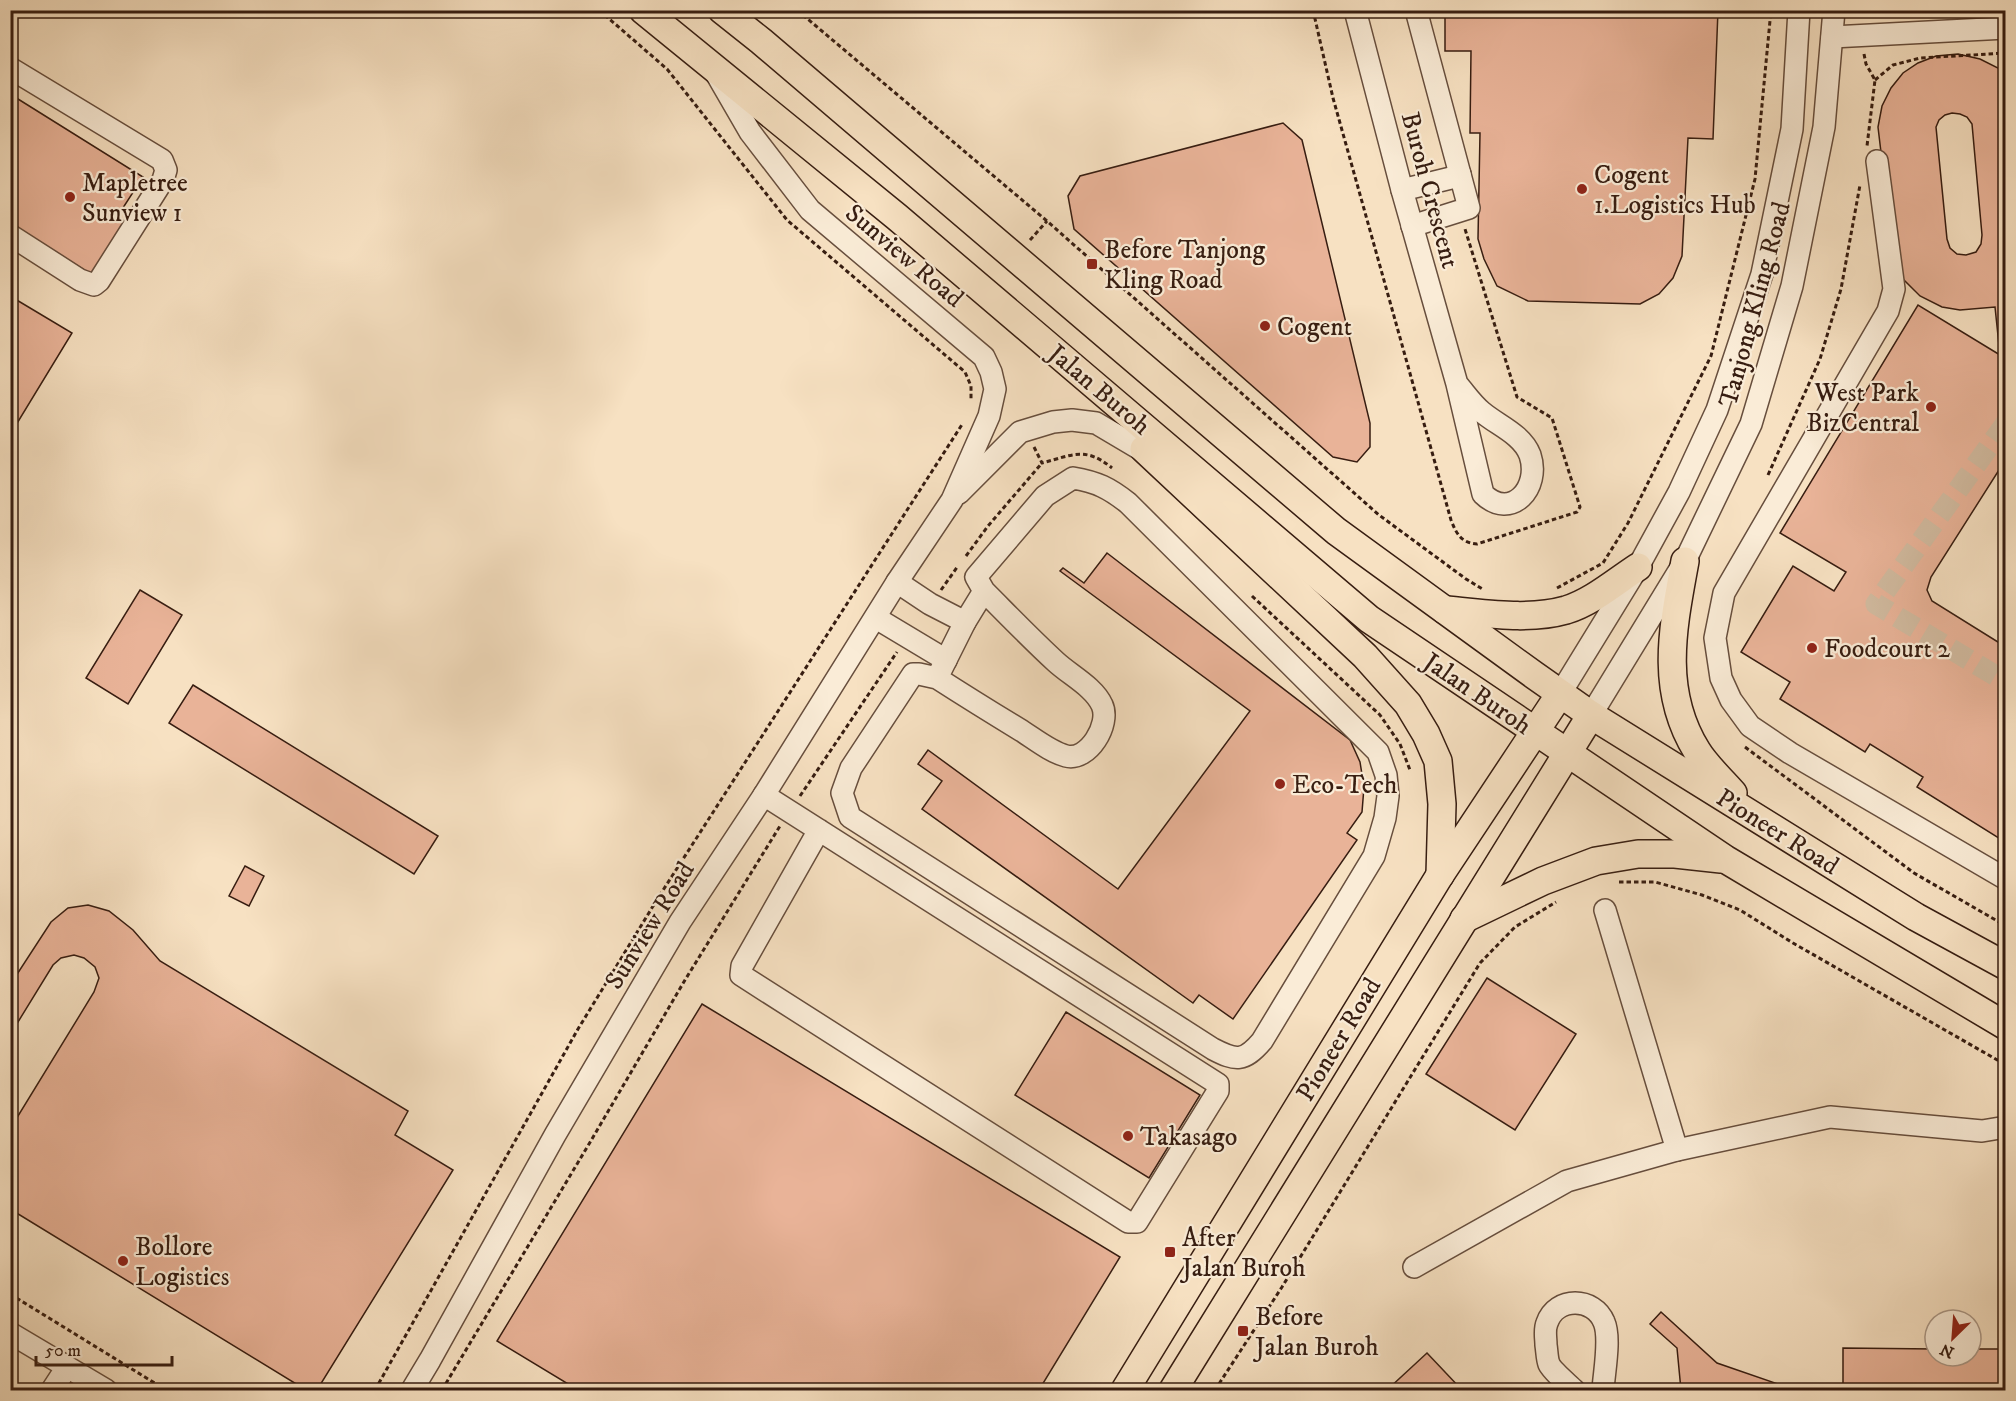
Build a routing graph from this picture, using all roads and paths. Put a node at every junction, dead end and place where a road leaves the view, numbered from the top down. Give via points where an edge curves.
1 (643, 10) edge
2 (722, 10) edge
3 (797, 10) edge
4 (1313, 10) edge
5 (1355, 10) edge
6 (1416, 10) edge
7 (1771, 10) edge
8 (1799, 10) edge
9 (1834, 10) edge
10 (2006, 28) edge
11 (1861, 36) junction
12 (1832, 37) junction
13 (2006, 53) edge
14 (710, 64) junction
15 (10, 68) edge
16 (1875, 80) junction
17 (1868, 162) junction
18 (1460, 174) junction
19 (1401, 190) junction
20 (1465, 209) junction
21 (1047, 221) junction
22 (1412, 226) junction
23 (10, 235) edge
24 (1016, 257) junction
25 (1052, 348) junction
26 (1456, 384) junction
27 (967, 417) dead end
28 (1150, 454) junction
29 (1042, 463) dead end
30 (1767, 478) dead end
31 (952, 500) junction
32 (1685, 561) junction
33 (1638, 567) junction
34 (897, 582) junction
35 (1554, 589) dead end
36 (984, 591) junction
37 (1486, 591) dead end
38 (930, 604) junction
39 (1444, 610) junction
40 (876, 618) junction
41 (965, 622) junction
42 (908, 637) junction
43 (941, 669) junction
44 (1560, 694) junction
45 (1592, 715) junction
46 (1535, 732) junction
47 (1743, 745) dead end
48 (1567, 752) junction
49 (764, 795) junction
50 (790, 812) junction
51 (1749, 813) junction
52 (819, 831) junction
53 (1725, 859) junction
54 (1440, 875) junction
55 (2006, 879) edge
56 (1617, 882) dead end
57 (1563, 897) dead end
58 (1605, 910) dead end
59 (1464, 919) junction
60 (2006, 926) edge
61 (2006, 966) edge
62 (2006, 1026) edge
63 (2006, 1065) edge
64 (2006, 1127) edge
65 (1677, 1150) junction
66 (1414, 1267) dead end
67 (10, 1294) edge
68 (10, 1333) edge
69 (67, 1367) junction
70 (52, 1390) edge
71 (106, 1390) edge
72 (166, 1390) edge
73 (375, 1390) edge
74 (412, 1390) edge
75 (441, 1390) edge
76 (1125, 1390) edge
77 (1173, 1390) edge
78 (1215, 1390) edge
79 (1574, 1390) edge
80 (1603, 1390) edge

1 - 14 main road, Jalan Buroh
2 - 24 main road, Jalan Buroh
3 - 21 path
4 - 20 path via 1336,109 1451,520 1460,538 1477,544 1576,512 1580,507 1552,418 1517,397
5 - 19 street, Buroh Crescent
6 - 18 street
7 - 35 path via 1755,179 1711,356 1628,523 1603,563
8 - 33 street, Tanjong Kling Road via 1792,129 1761,274 1717,410
9 - 12 street, Tanjong Kling Road
10 - 11 street
11 - 12 street
11 - 16 path via 1866,64
12 - 32 street, Tanjong Kling Road via 1822,134 1792,286 1751,424
13 - 16 path via 1920,58 1893,65
14 - 25 main road, Jalan Buroh
14 - 31 street, Sunview Road via 750,132 810,210 984,357 995,389 991,407
15 - 23 street via 162,160 166,170 94,285
16 - 17 path
17 - 30 path via 1841,289 1820,359
17 - 55 street via 1892,298 1724,593 1715,638 1721,678 1750,726
18 - 19 street
18 - 20 street
19 - 22 street, Buroh Crescent
20 - 22 street
21 - 24 path
21 - 37 path via 1379,515
22 - 26 street, Buroh Crescent
24 - 39 main road, Jalan Buroh via 1336,531
25 - 28 main road
25 - 46 main road, Jalan Buroh via 1369,618
26 - 26 street, Buroh Crescent via 1481,412 1522,442 1530,454 1532,480 1526,493 1515,502 1502,503 1483,494
27 - 73 path via 578,1029
28 - 31 street, Sunview Road via 1096,423 1053,422 1020,432
28 - 54 main road via 1350,642 1408,704 1438,761 1442,804
29 - 38 path via 988,526
31 - 34 street, Sunview Road
32 - 45 street, Tanjong Kling Road
32 - 51 main road via 1671,650 1675,699 1697,751
33 - 39 main road via 1567,610 1513,616
33 - 44 street, Tanjong Kling Road
34 - 38 street
34 - 40 street, Sunview Road
36 - 41 street
36 - 43 street via 1057,663 1096,695 1104,706 1100,730 1085,753 1065,756
36 - 43 street via 976,577 1045,496 1073,478 1091,481 1128,503 1378,752 1388,796 1374,856 1252,1053 1234,1059 1212,1049 850,817 842,792 851,768 913,674
38 - 41 street
39 - 44 main road, Jalan Buroh
40 - 42 street
40 - 49 street, Sunview Road
41 - 43 street
42 - 43 street
42 - 50 path
44 - 45 main road, Jalan Buroh
44 - 46 main road, Pioneer Road
45 - 48 main road, Pioneer Road
45 - 51 main road, Pioneer Road
46 - 48 main road, Jalan Buroh
46 - 54 main road, Pioneer Road
47 - 60 path via 1914,873
48 - 53 main road, Pioneer Road
48 - 59 main road, Pioneer Road
49 - 50 street
49 - 74 street, Sunview Road via 680,922
50 - 52 street
50 - 75 path via 684,980
51 - 61 main road, Pioneer Road via 1916,917
52 - 52 street via 1215,1080 1218,1091 1137,1222 1128,1222 741,975 742,966
53 - 59 main road via 1648,854 1596,861 1543,881
53 - 62 main road, Pioneer Road
54 - 76 main road, Pioneer Road
56 - 63 path via 1656,882 1740,910
57 - 78 path via 1515,927 1480,963
58 - 65 street
59 - 77 main road, Pioneer Road
64 - 65 street via 1982,1131 1830,1117
65 - 66 street via 1568,1181
67 - 72 path
68 - 69 street
69 - 70 street
69 - 71 street
79 - 80 street via 1549,1364 1545,1334 1550,1315 1575,1302 1594,1308 1605,1323

